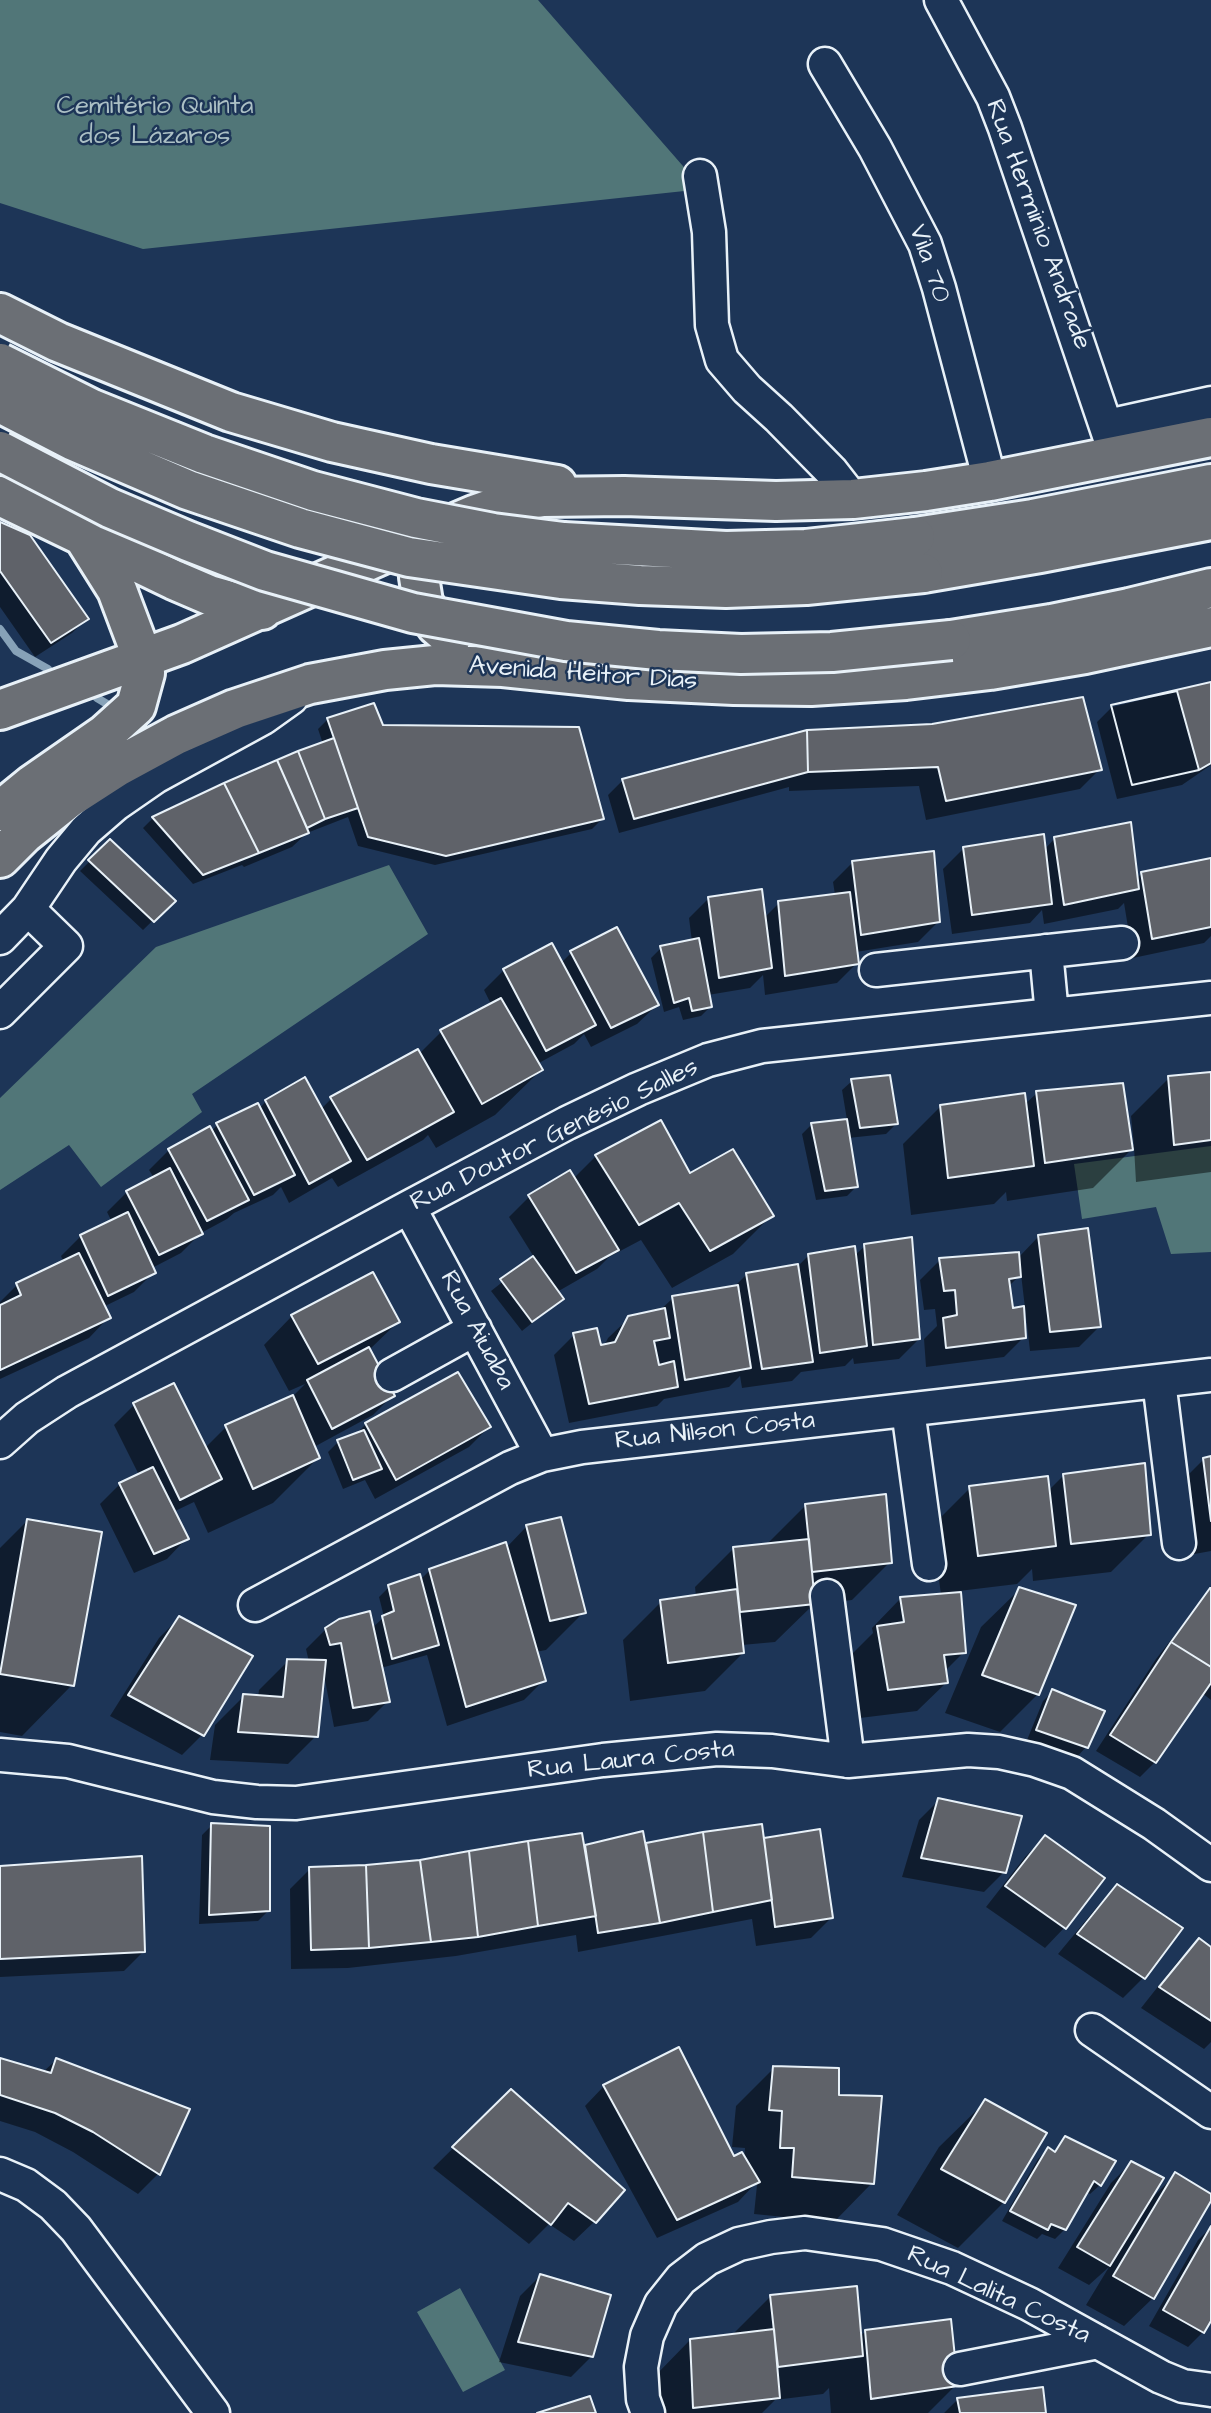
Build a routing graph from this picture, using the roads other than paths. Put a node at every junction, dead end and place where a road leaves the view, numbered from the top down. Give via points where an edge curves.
1 (940, 0) edge
2 (825, 64) dead end
3 (700, 176) dead end
4 (0, 313) edge
5 (0, 363) edge
6 (0, 403) edge
7 (1211, 403) edge
8 (1211, 437) edge
9 (1111, 441) junction
10 (0, 451) edge
11 (990, 481) junction
12 (1211, 484) edge
13 (0, 496) edge
14 (624, 496) junction
15 (853, 499) junction
16 (1211, 520) edge
17 (432, 533) junction
18 (83, 536) junction
19 (919, 555) junction
20 (1211, 588) edge
21 (262, 610) junction
22 (1211, 627) edge
23 (143, 659) junction
24 (503, 667) junction
25 (310, 684) junction
26 (0, 710) edge
27 (0, 811) edge
28 (0, 858) edge
29 (28, 909) junction
30 (0, 938) edge
31 (1122, 943) dead end
32 (1046, 951) junction
33 (876, 970) dead end
34 (1211, 998) edge
35 (0, 1012) edge
36 (1052, 1015) junction
37 (409, 1207) junction
38 (475, 1329) junction
39 (392, 1375) dead end
40 (1211, 1375) edge
41 (1159, 1381) junction
42 (908, 1410) junction
43 (0, 1442) edge
44 (542, 1455) junction
45 (1179, 1543) dead end
46 (929, 1564) dead end
47 (827, 1596) dead end
48 (255, 1605) dead end
49 (0, 1732) edge
50 (0, 1755) edge
51 (68, 1761) junction
52 (848, 1761) junction
53 (1211, 1865) edge
54 (1091, 2030) dead end
55 (1211, 2112) edge
56 (0, 2174) edge
57 (1098, 2343) junction
58 (960, 2369) dead end
59 (1211, 2390) edge
60 (214, 2413) edge
61 (648, 2413) edge

1 - 9 street, Rua Herminio Andrade via 993,97
2 - 11 street, Vila 70 via 925,244
3 - 15 street via 709,232 712,325 722,360
4 - 14 main road via 157,384 319,439 431,464
5 - 19 main road, bridge via 92,409 228,462 416,518 564,542
6 - 19 main road, bridge via 74,441 188,489 300,528 409,557 561,579 726,587 806,585
7 - 9 street
8 - 9 main road
9 - 11 main road
10 - 20 main road, bridge via 110,508 265,571 413,613 566,641 741,654 832,652 1064,622
11 - 15 main road
12 - 19 main road via 1033,519
13 - 18 main road
14 - 15 main road
14 - 17 main road via 511,502
16 - 19 main road via 1040,554
17 - 21 main road
17 - 24 main road via 419,577 423,602 436,625 464,649
18 - 21 main road via 209,595
18 - 23 main road via 117,590
21 - 23 main road
22 - 24 main road, Avenida Heitor Dias via 990,670 825,685 629,680
23 - 26 main road
23 - 27 main road via 145,673 136,706
24 - 25 main road, Avenida Heitor Dias via 422,666
25 - 28 main road, Avenida Heitor Dias via 235,709 129,761 69,798
25 - 29 street via 263,718 155,777 116,804 86,830
29 - 30 street
29 - 35 street via 66,946
31 - 32 street
32 - 33 street
32 - 36 street
34 - 36 street, Rua Doutor Genésio Salles
36 - 37 street, Rua Doutor Genésio Salles via 762,1046 708,1060 579,1118
37 - 38 street, Rua Aiuaba
37 - 43 street, Rua Doutor Genésio Salles via 67,1392
38 - 39 street
38 - 44 street, Rua Aiuaba
40 - 41 street, Rua Nilson Costa
41 - 42 street, Rua Nilson Costa
41 - 45 street
42 - 44 street, Rua Nilson Costa
42 - 46 street
44 - 48 street, Rua Nilson Costa
47 - 52 street
49 - 51 street, Rua Laura Costa
50 - 51 street, Rua Laura Costa
51 - 52 street, Rua Laura Costa via 213,1797 283,1802 717,1749
52 - 53 street, Rua Laura Costa via 968,1750 1035,1760 1072,1773
54 - 55 street
56 - 60 street via 26,2185 76,2229
57 - 58 street
57 - 59 street, Rua Lalita Costa via 1172,2382
57 - 61 street, Rua Lalita Costa via 1029,2304 918,2255 843,2237 805,2233 771,2237 739,2244 707,2259 681,2279 662,2304 646,2336 641,2367

